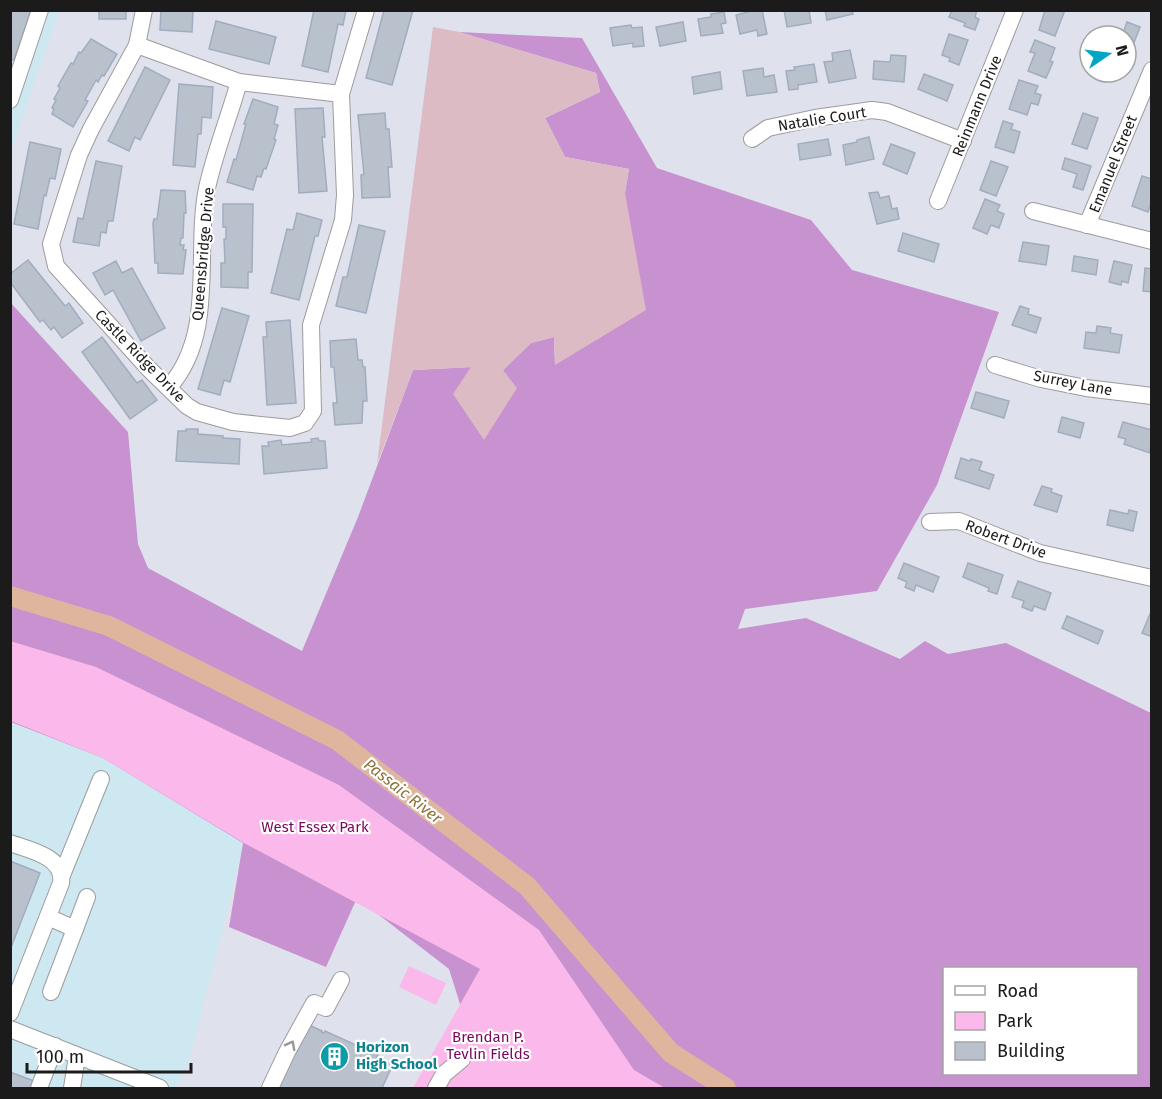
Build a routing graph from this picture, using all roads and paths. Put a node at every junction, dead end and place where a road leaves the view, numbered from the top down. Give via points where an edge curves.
1 (40, 10) edge
2 (144, 10) edge
3 (366, 10) edge
4 (1015, 10) edge
5 (137, 45) junction
6 (1152, 70) edge
7 (239, 82) junction
8 (341, 94) junction
9 (10, 100) edge
10 (752, 140) dead end
11 (963, 141) junction
12 (938, 201) dead end
13 (1033, 211) dead end
14 (1087, 225) junction
15 (1152, 241) edge
16 (995, 365) dead end
17 (169, 387) junction
18 (1152, 396) edge
19 (930, 522) dead end
20 (1152, 578) edge
21 (102, 779) dead end
22 (10, 843) edge
23 (62, 875) junction
24 (87, 897) dead end
25 (48, 917) junction
26 (75, 928) junction
27 (340, 980) dead end
28 (51, 992) dead end
29 (10, 1013) edge
30 (10, 1029) edge
31 (55, 1046) junction
32 (77, 1056) junction
33 (462, 1059) dead end
34 (151, 1087) edge
35 (39, 1089) edge
36 (72, 1089) edge
37 (270, 1089) edge
38 (436, 1089) edge

1 - 9 street
2 - 5 street, Castle Ridge Drive
3 - 8 street, Castle Ridge Drive
4 - 11 street, Reinmann Drive
5 - 7 street
5 - 17 street, Castle Ridge Drive via 79,155 51,244 56,266 63,275
6 - 14 street, Emanuel Street
7 - 8 street
7 - 17 street, Queensbridge Drive via 207,188 197,323 186,360
8 - 17 street, Castle Ridge Drive via 343,220 311,325 310,418 290,428 233,422 196,412
10 - 11 street, Natalie Court via 768,128 872,110
11 - 12 street, Reinmann Drive
13 - 14 street
14 - 15 street
16 - 18 street, Surrey Lane via 1086,388
19 - 20 street, Robert Drive via 959,521 1040,553
21 - 23 street
22 - 23 street via 53,861
23 - 25 street
24 - 26 street
25 - 26 street
25 - 29 street
26 - 28 street
37 -> 27 street via 314,1003 326,1008
30 - 31 street
31 - 32 street
31 - 35 street
32 - 34 street
32 - 36 street
33 - 38 street via 444,1074

